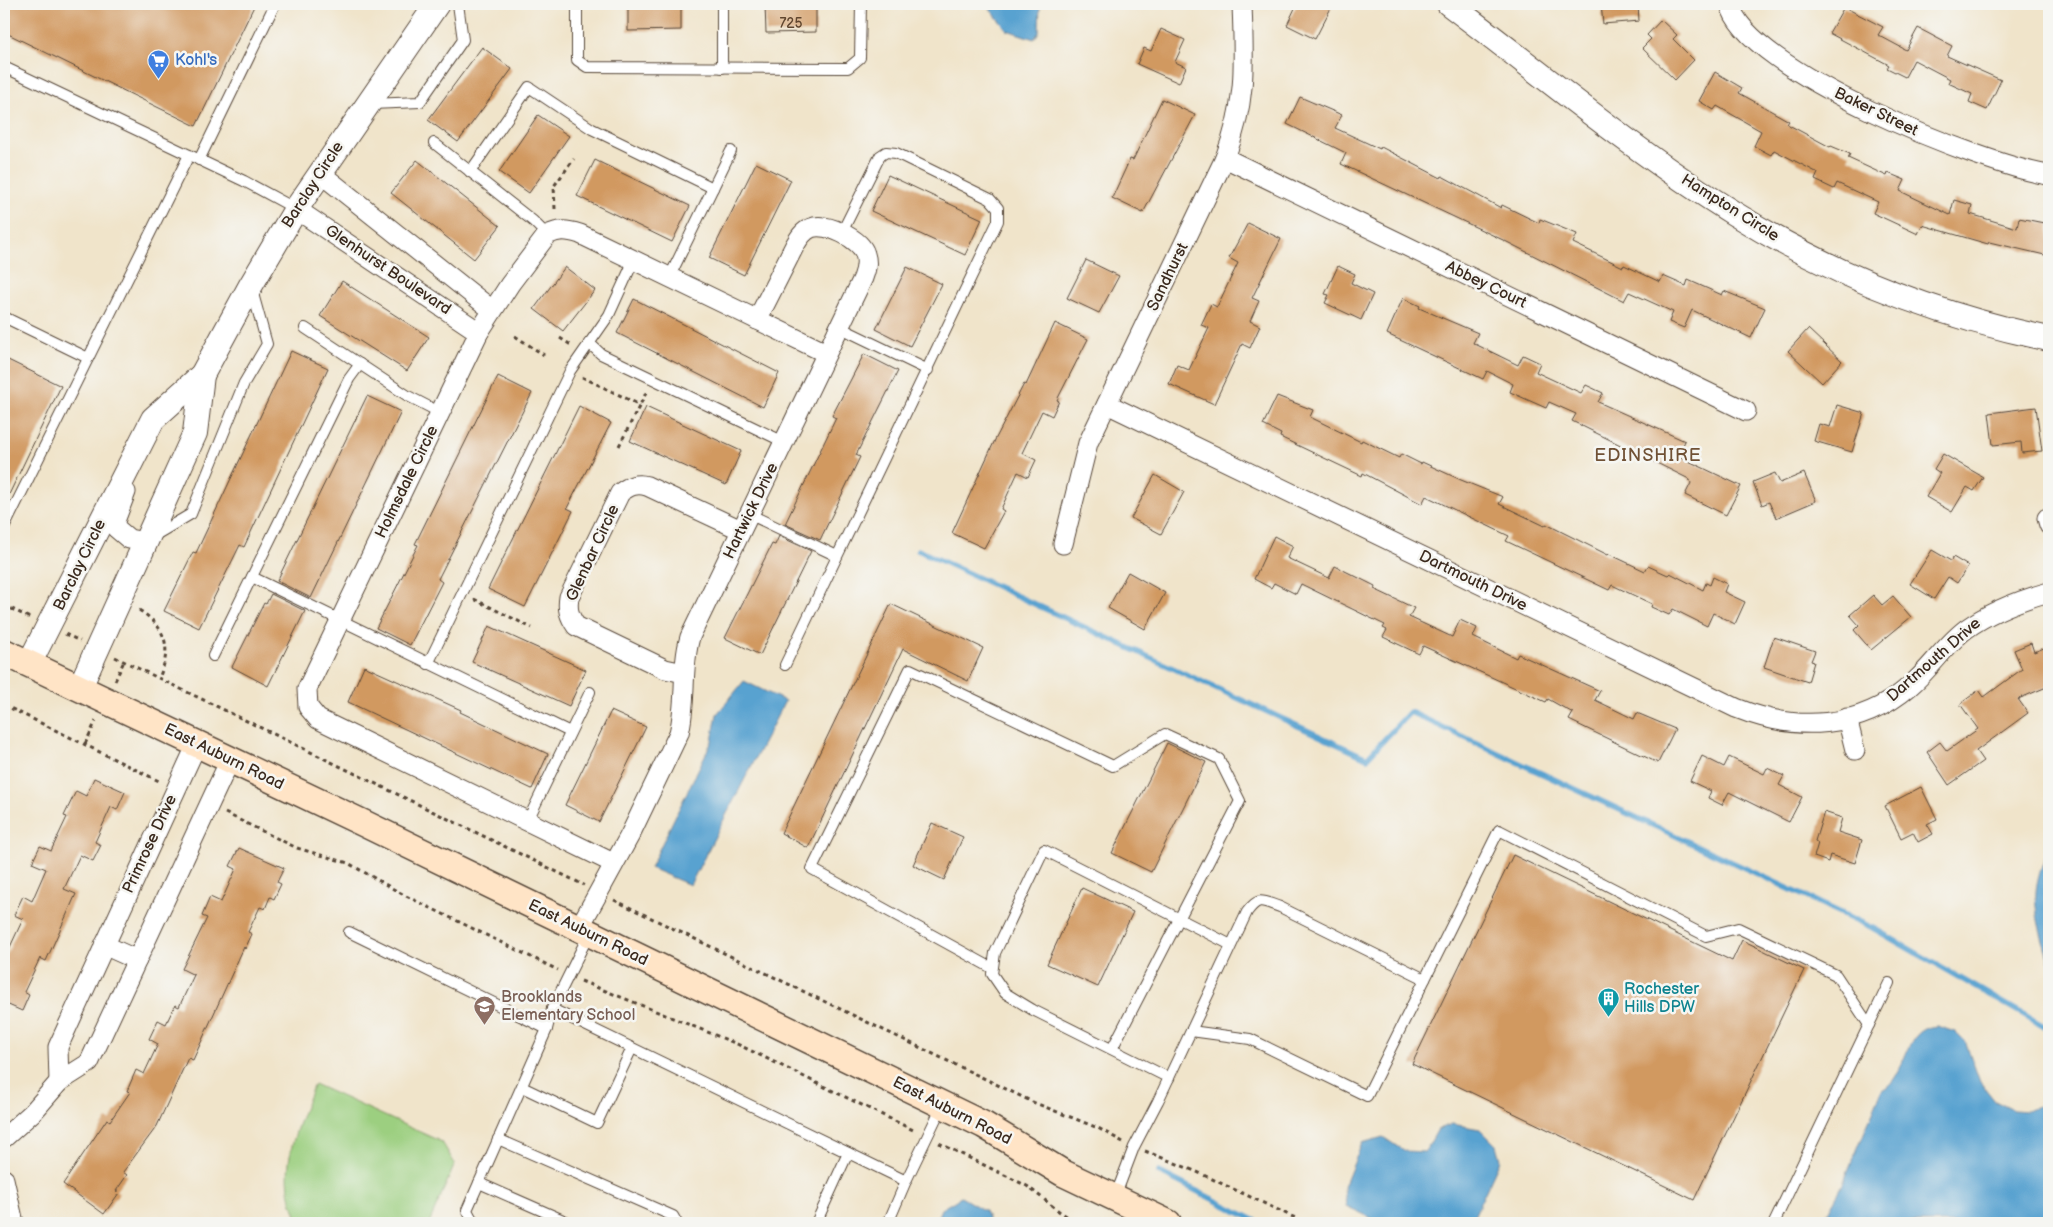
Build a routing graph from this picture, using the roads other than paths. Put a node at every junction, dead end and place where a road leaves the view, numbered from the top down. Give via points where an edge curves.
1 (274, 4) edge
2 (436, 4) edge
3 (458, 4) edge
4 (577, 4) edge
5 (722, 4) edge
6 (861, 4) edge
7 (1242, 4) edge
8 (1450, 4) edge
9 (1730, 4) edge
10 (4, 67) edge
11 (722, 68) junction
12 (367, 105) junction
13 (434, 143) dead end
14 (731, 151) dead end
15 (189, 155) junction
16 (1225, 158) junction
17 (200, 160) junction
18 (470, 172) junction
19 (320, 173) junction
20 (2049, 175) edge
21 (712, 188) junction
22 (296, 209) junction
23 (841, 234) junction
24 (548, 235) junction
25 (634, 260) junction
26 (669, 278) junction
27 (251, 285) junction
28 (492, 310) junction
29 (4, 317) edge
30 (757, 320) junction
31 (839, 327) junction
32 (305, 328) dead end
33 (479, 332) junction
34 (2049, 340) edge
35 (589, 343) junction
36 (826, 353) junction
37 (88, 358) junction
38 (360, 364) junction
39 (928, 370) junction
40 (202, 375) junction
41 (1107, 404) junction
42 (1746, 411) dead end
43 (441, 413) junction
44 (784, 442) junction
45 (129, 466) junction
46 (745, 522) junction
47 (4, 528) edge
48 (145, 542) junction
49 (1063, 544) dead end
50 (837, 556) junction
51 (252, 578) junction
52 (2049, 592) edge
53 (339, 621) junction
54 (4, 652) edge
55 (213, 656) dead end
56 (29, 664) junction
57 (428, 664) junction
58 (784, 666) dead end
59 (684, 674) junction
60 (80, 687) junction
61 (590, 692) dead end
62 (1848, 718) junction
63 (570, 732) junction
64 (197, 744) junction
65 (1854, 750) dead end
66 (230, 760) junction
67 (528, 820) junction
68 (614, 863) junction
69 (1180, 919) junction
70 (584, 931) junction
71 (349, 932) dead end
72 (104, 945) junction
73 (1231, 945) junction
74 (137, 960) junction
75 (992, 968) junction
76 (1425, 979) junction
77 (1889, 984) dead end
78 (552, 1008) junction
79 (1869, 1024) junction
80 (547, 1029) junction
81 (1191, 1031) junction
82 (632, 1048) junction
83 (1112, 1049) junction
84 (1169, 1078) junction
85 (59, 1082) junction
86 (522, 1087) junction
87 (942, 1105) junction
88 (4, 1138) edge
89 (498, 1139) junction
90 (848, 1153) junction
91 (4, 1179) edge
92 (906, 1181) junction
93 (479, 1183) junction
94 (1114, 1198) junction
95 (14, 1223) edge
96 (474, 1223) edge
97 (570, 1223) edge
98 (677, 1223) edge
99 (816, 1223) edge
100 (888, 1223) edge
101 (1168, 1223) edge
102 (1774, 1223) edge

1 - 17 lane
2 - 12 street, Barclay Circle
3 - 12 lane via 463,40 420,102
4 - 11 lane via 576,60 587,67
5 - 11 lane
6 - 11 lane via 860,58 848,68
7 - 16 street, Sandhurst via 1242,99 1236,129
8 - 34 street, Hampton Circle via 1656,161 1737,216 1824,263 1883,289 2005,330
9 - 20 street, Baker Street via 1753,37 1774,54 1862,107 1950,145
10 - 15 lane
12 - 19 street, Barclay Circle
13 - 18 lane
14 - 21 lane
15 - 17 lane
15 - 37 lane
16 - 41 street, Sandhurst
16 - 42 street, Abbey Court
17 - 22 lane
18 - 21 lane via 529,87 592,129
18 - 24 lane
19 - 22 street, Barclay Circle
19 - 28 street, Glenhurst Boulevard
21 - 26 lane
22 - 27 street, Barclay Circle
22 - 33 street, Glenhurst Boulevard
23 - 30 street, Hartwick Drive via 816,227 800,235
23 - 31 street, Hartwick Drive via 858,243 865,253 867,267
23 - 39 lane via 880,156 886,152 896,153 990,199 998,208 998,221
24 - 25 street via 556,230 567,230
24 - 28 street, Holmsdale Circle
25 - 26 street
25 - 35 lane via 609,315
26 - 30 street
27 - 40 street, Barclay Circle
27 - 48 lane via 267,344 244,383 191,514
28 - 33 street, Holmsdale Circle
29 - 37 lane
30 - 36 street
31 - 36 street, Hartwick Drive
31 - 39 lane
32 - 38 lane
33 - 43 street, Holmsdale Circle
35 - 44 lane via 601,354
35 - 57 lane via 570,371
36 - 44 street, Hartwick Drive
37 - 47 lane
38 - 43 lane via 408,396
38 - 51 lane via 349,379
39 - 50 lane
40 - 45 street, Barclay Circle via 153,419
40 - 48 street, Barclay Circle via 195,433
41 - 49 street, Sandhurst via 1088,443
41 - 62 street, Dartmouth Drive via 1736,708 1773,721 1796,724
43 - 53 street, Holmsdale Circle
44 - 46 street, Hartwick Drive
45 - 48 street, Barclay Circle via 126,496 115,521 116,528 129,539
45 - 56 street, Barclay Circle
46 - 50 lane
46 - 59 street, Hartwick Drive via 690,637
46 - 59 street, Glenbar Circle via 647,486 629,487 620,494 569,597 569,612 576,626 665,669
48 - 60 street, Barclay Circle
50 - 58 lane
51 - 53 lane
51 - 55 lane
52 - 62 street, Dartmouth Drive via 1983,617 1953,640 1900,693 1885,703
53 - 57 lane
53 - 67 street, Holmsdale Circle via 306,689 312,713
54 - 56 main road, East Auburn Road
56 - 60 main road, East Auburn Road
57 - 63 lane
59 - 68 street, Hartwick Drive via 683,718 679,733
60 - 64 main road, East Auburn Road
61 - 63 lane
62 - 65 street
63 - 67 lane
64 - 66 main road, East Auburn Road
64 - 72 street, Primrose Drive
66 - 70 main road, East Auburn Road
66 - 74 street
67 - 68 street, Holmsdale Circle
68 - 70 street, Hartwick Drive
69 - 73 lane
69 - 75 lane via 1044,850 995,953
69 - 75 lane via 1240,801 1219,758 1164,734 1113,766 910,669 812,869
69 - 83 lane
70 - 78 lane
70 - 87 main road, East Auburn Road
71 - 80 lane
72 - 74 street
72 - 85 street, Primrose Drive via 58,1047
73 - 76 lane via 1247,912 1260,900
73 - 81 lane
74 - 85 street via 89,1062
75 - 83 lane via 992,974 1005,993
76 - 79 lane via 1499,830 1706,936 1738,928 1836,975
76 - 81 lane via 1367,1096 1250,1039
77 - 79 lane
78 - 80 lane
78 - 82 lane
79 - 102 lane
80 - 86 lane
81 - 84 lane
82 - 86 lane via 597,1123
82 - 90 lane
83 - 84 lane
84 - 94 lane via 1134,1146
85 - 88 street
86 - 89 lane
87 - 92 lane
87 - 94 main road, East Auburn Road
89 - 93 lane
89 - 98 lane via 673,1216
90 - 92 lane
90 - 99 lane
91 - 95 street
92 - 100 lane
93 - 96 lane via 467,1210
93 - 97 lane
94 - 101 main road, East Auburn Road

